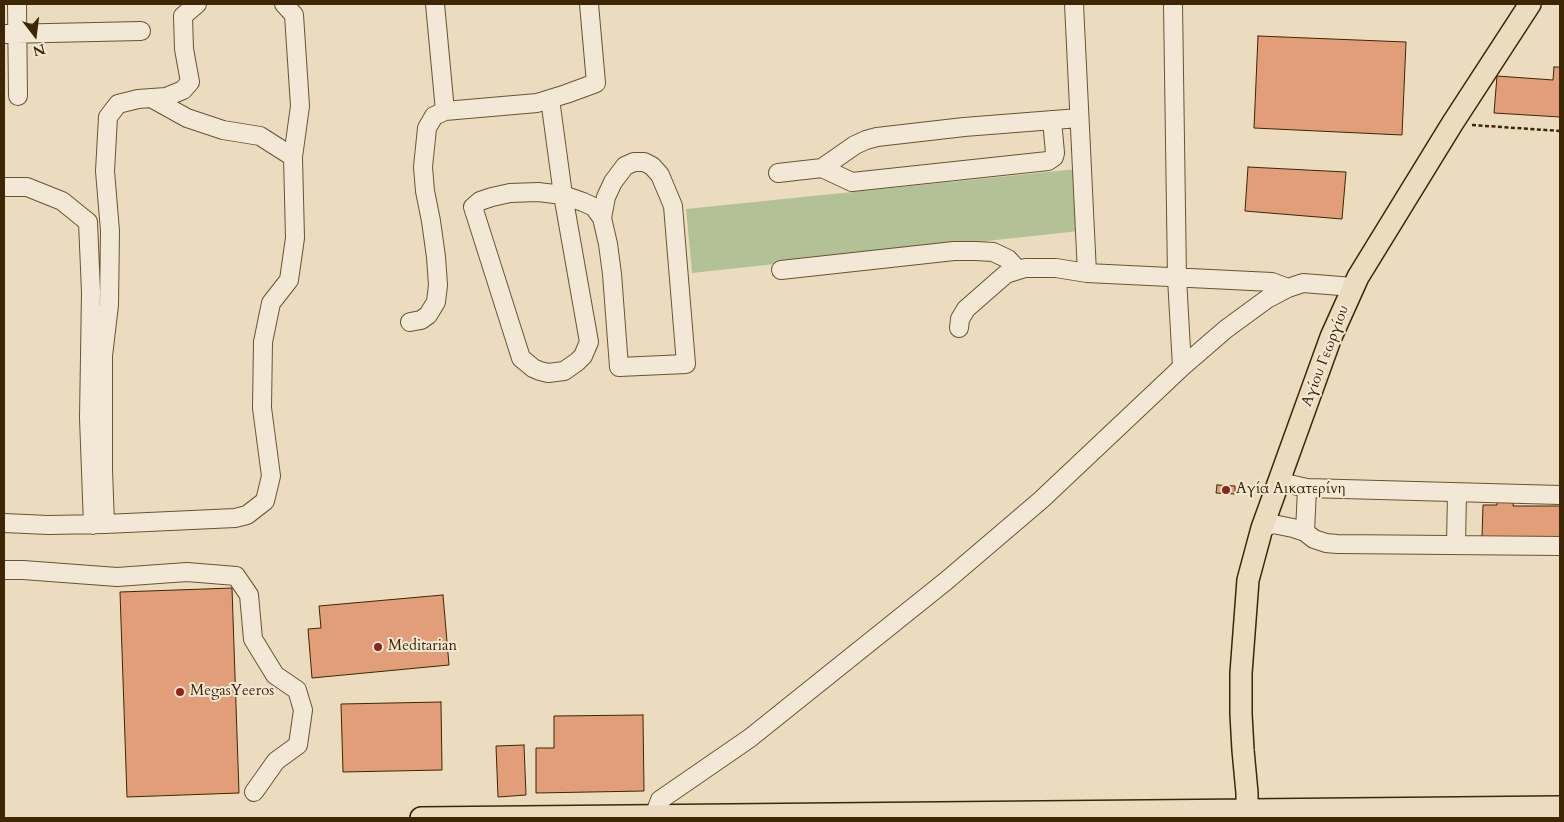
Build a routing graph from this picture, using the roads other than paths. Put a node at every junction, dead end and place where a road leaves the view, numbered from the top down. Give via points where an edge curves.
1 (17, 4) edge
2 (196, 4) edge
3 (284, 4) edge
4 (435, 4) edge
5 (588, 4) edge
6 (1074, 4) edge
7 (1173, 4) edge
8 (1530, 4) edge
9 (141, 31) dead end
10 (11, 34) edge
11 (18, 96) dead end
12 (151, 98) junction
13 (550, 99) junction
14 (445, 111) junction
15 (1079, 118) junction
16 (1052, 120) junction
17 (293, 157) junction
18 (822, 168) junction
19 (778, 173) dead end
20 (4, 187) edge
21 (563, 194) junction
22 (602, 218) junction
23 (1017, 269) junction
24 (781, 270) dead end
25 (1087, 273) junction
26 (1176, 278) junction
27 (1353, 287) junction
28 (1288, 288) junction
29 (410, 322) dead end
30 (959, 328) dead end
31 (1182, 367) junction
32 (1280, 478) junction
33 (1307, 488) junction
34 (1457, 493) junction
35 (1560, 495) edge
36 (4, 523) edge
37 (99, 524) junction
38 (1262, 528) junction
39 (1305, 532) junction
40 (1456, 544) junction
41 (1560, 546) edge
42 (4, 570) edge
43 (254, 792) dead end
44 (1560, 807) edge
45 (1238, 814) edge
46 (654, 816) junction
47 (613, 817) edge
48 (421, 818) edge

1 - 10 street
2 - 12 street via 183,16 184,50 190,82 183,90 166,97
3 - 17 street via 294,15 298,62 300,106
4 - 14 street
5 - 13 street via 596,83
6 - 15 street
7 - 26 street
8 - 27 main road, Αγίου Γεωργίου
9 - 10 street
10 - 11 street
12 - 17 street via 187,118 223,130 260,136
12 - 37 street via 118,104 108,117 105,171 110,231 109,305 103,356 103,470
13 - 14 street
13 - 21 street
14 - 29 street via 434,116 427,128 424,144 425,191 436,257 436,302 428,315
15 - 16 street
15 - 25 street
16 - 18 street via 877,136 855,145
16 - 18 street via 1055,152 1048,161 852,182
17 - 37 street via 295,238 289,280 271,303 263,342 262,408 271,476 265,501 247,515 235,518
18 - 19 street
20 - 37 street via 27,188 62,201 88,222 91,292 89,418
21 - 21 street via 510,193 480,201 473,207 521,358 533,368 548,373 564,371 577,362 589,342
21 - 22 street via 594,207
22 - 22 street via 606,197 625,166 644,162 660,175 673,206 686,364 619,367 612,274
23 - 24 street via 1008,259 993,252 954,251
23 - 25 street via 1046,268
23 - 30 street via 1006,274 966,309
25 - 26 street
26 - 28 street via 1272,282
26 - 31 street
27 - 28 street via 1303,283
27 - 32 main road, Αγίου Γεωργίου via 1331,337
28 - 31 street via 1226,329
31 - 46 street via 1041,500 946,581 750,738 660,800
32 - 33 street via 1289,484
32 - 38 main road, Αγίου Γεωργίου
33 - 34 street
33 - 39 street
34 - 35 street
34 - 40 street
36 - 37 street
38 - 39 street via 1273,524
38 - 45 main road, Αγίου Γεωργίου via 1245,602 1241,673 1242,750 1233,788
39 - 40 street via 1314,539 1337,544
40 - 41 street
42 - 43 street via 117,577 187,572 236,576 248,596 253,639 274,675 297,690 303,710 298,744 276,761
44 - 45 main road
45 - 46 main road
46 - 47 main road
47 - 48 main road

